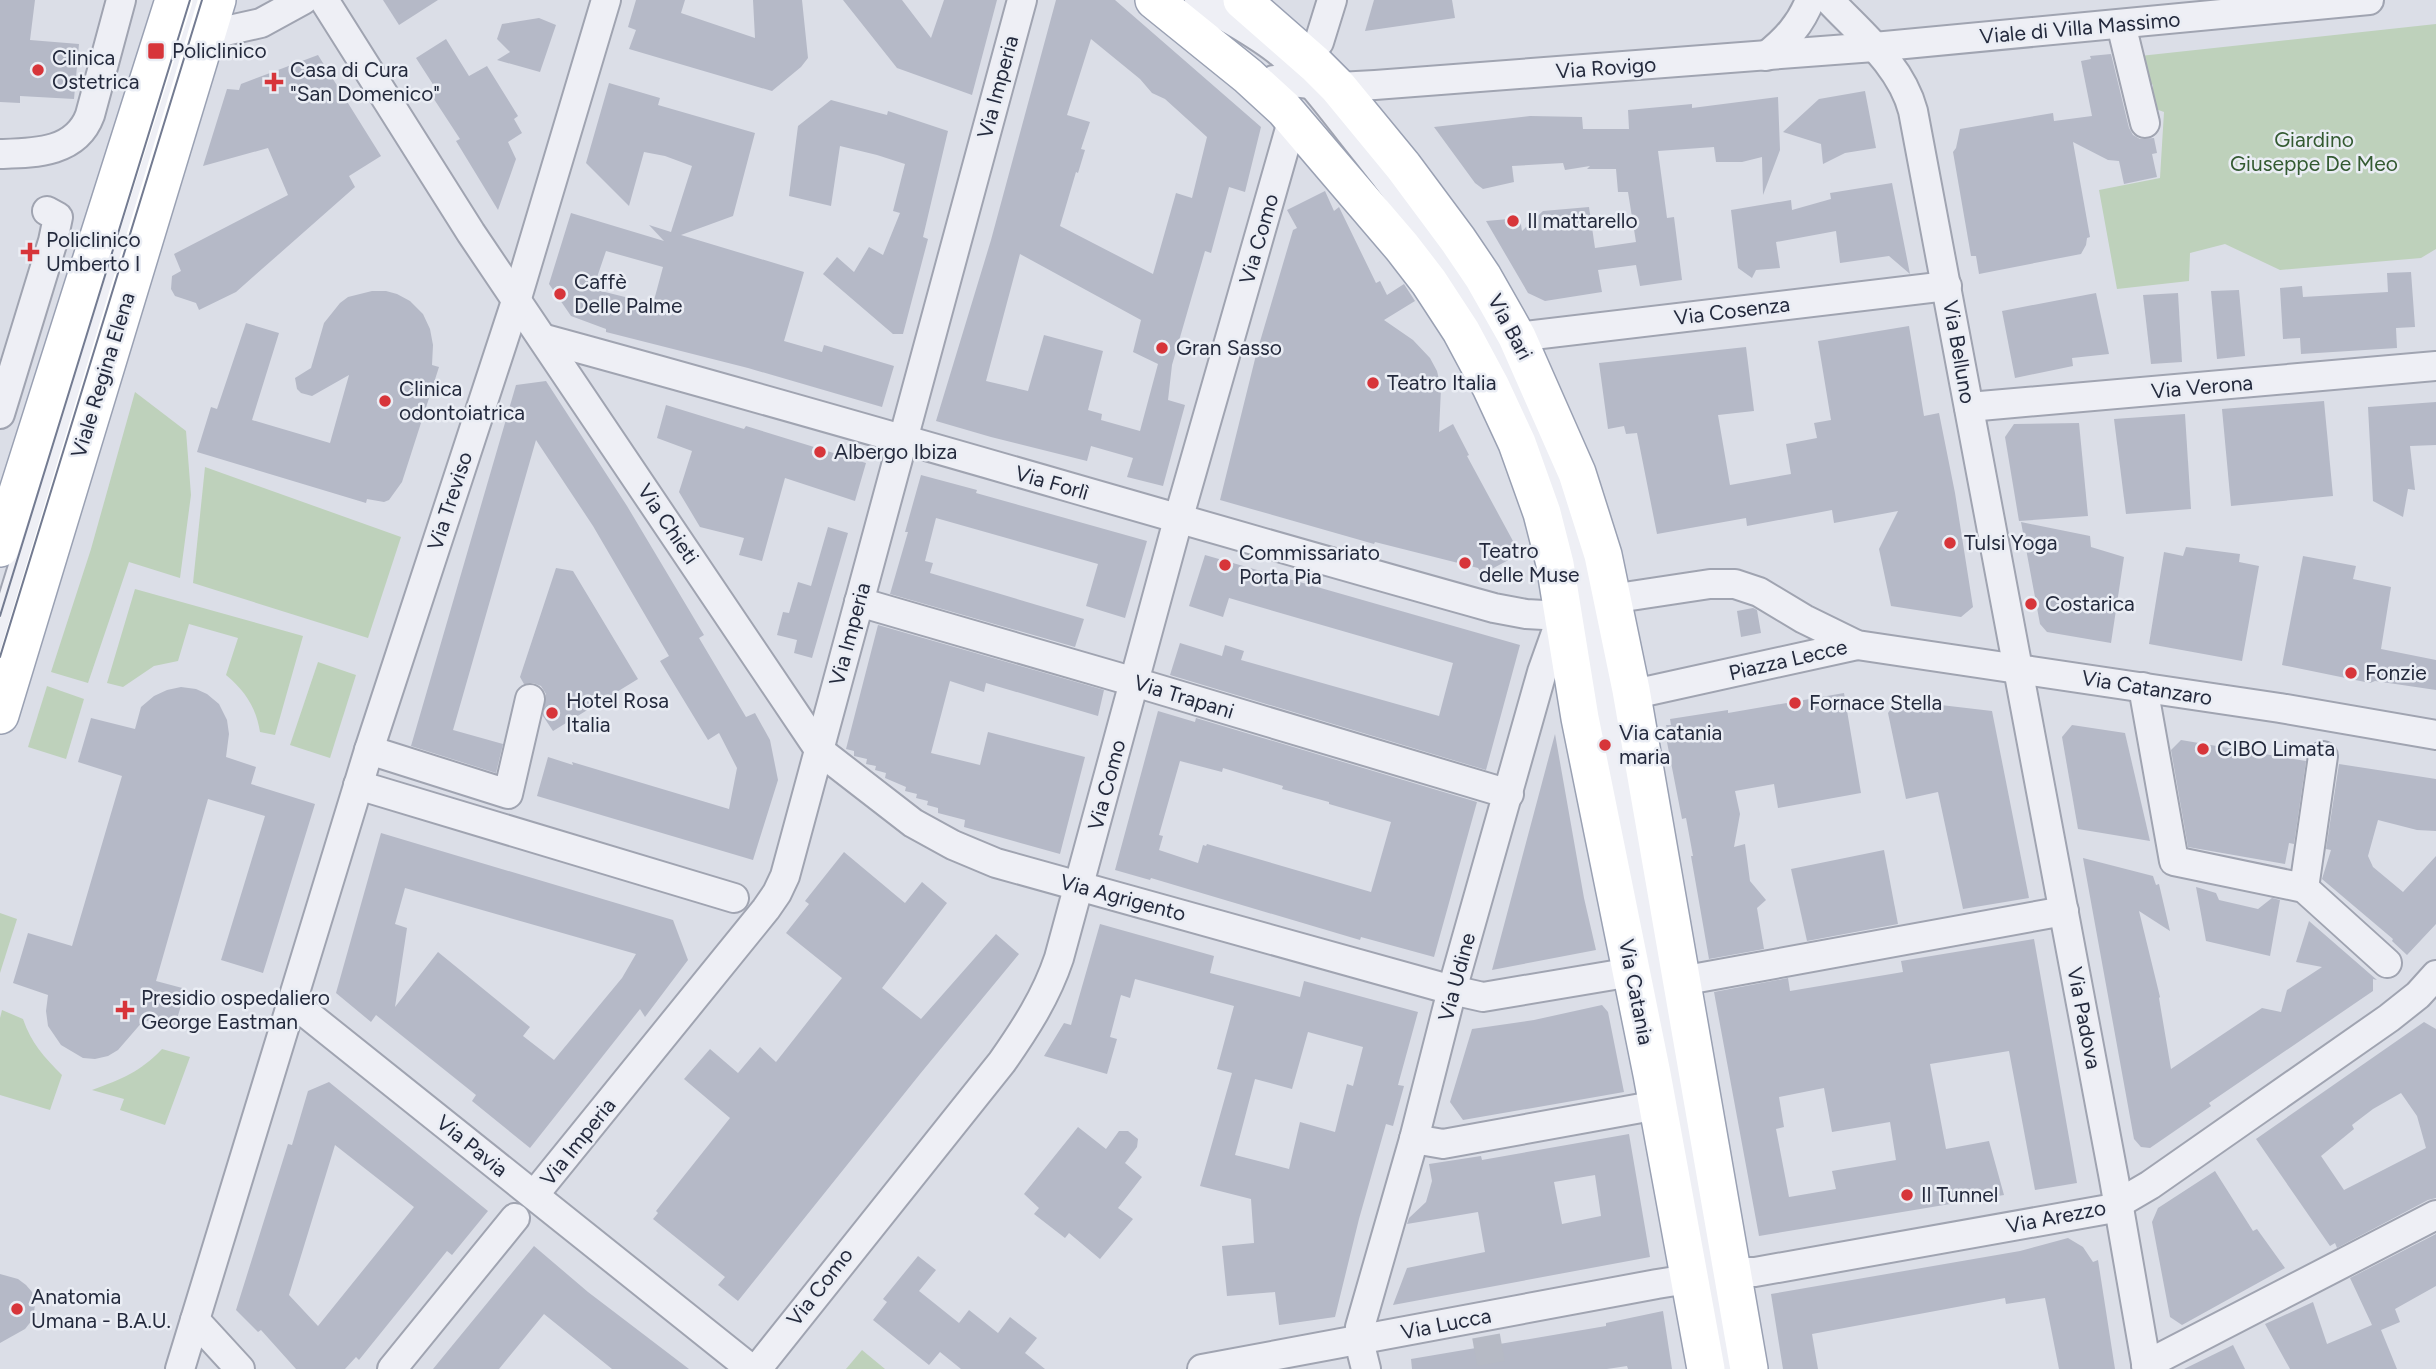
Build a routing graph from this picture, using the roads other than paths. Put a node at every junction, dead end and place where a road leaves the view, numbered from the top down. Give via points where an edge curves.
1 (121, 0) edge
2 (217, 0) edge
3 (303, 0) edge
4 (324, 0) edge
5 (606, 0) edge
6 (1022, 0) edge
7 (1154, 0) edge
8 (1199, 0) edge
9 (1242, 0) edge
10 (1332, 0) edge
11 (1810, 0) edge
12 (1829, 0) edge
13 (2370, 0) edge
14 (187, 15) edge
15 (2121, 24) junction
16 (1874, 47) junction
17 (1766, 56) junction
18 (1296, 76) junction
19 (1293, 118) junction
20 (2145, 123) dead end
21 (1345, 125) junction
22 (0, 154) edge
23 (47, 211) dead end
24 (1947, 286) junction
25 (517, 298) junction
26 (1517, 337) junction
27 (545, 339) junction
28 (2436, 366) edge
29 (1969, 407) junction
30 (0, 414) edge
31 (903, 440) junction
32 (1178, 520) junction
33 (1573, 547) junction
34 (0, 548) edge
35 (1612, 596) junction
36 (859, 602) junction
37 (1562, 616) junction
38 (0, 641) edge
39 (1857, 645) junction
40 (1599, 663) junction
41 (2018, 668) junction
42 (1134, 683) junction
43 (2143, 687) junction
44 (1630, 690) junction
45 (530, 699) dead end
46 (0, 715) edge
47 (2436, 735) edge
48 (369, 750) junction
49 (820, 751) junction
50 (2323, 756) dead end
51 (358, 785) junction
52 (1508, 794) junction
53 (1079, 887) junction
54 (2304, 888) junction
55 (734, 898) dead end
56 (2064, 911) junction
57 (2387, 963) dead end
58 (1632, 972) junction
59 (2435, 980) edge
60 (1681, 981) junction
61 (1452, 990) junction
62 (292, 1002) junction
63 (1658, 1105) junction
64 (1414, 1139) junction
65 (534, 1195) junction
66 (2119, 1205) junction
67 (2436, 1215) edge
68 (515, 1218) dead end
69 (1711, 1275) junction
70 (195, 1320) junction
71 (1359, 1341) junction
72 (2147, 1367) edge
73 (180, 1369) edge
74 (240, 1369) edge
75 (392, 1369) edge
76 (751, 1369) edge
77 (757, 1369) edge
78 (1202, 1369) edge
79 (1366, 1369) edge
80 (1706, 1369) edge
81 (1728, 1369) edge
82 (1749, 1369) edge

1 - 22 street via 83,131 49,150
2 - 14 main road
3 - 14 street via 261,23
4 - 25 street, Via Chieti
5 - 25 street, Via Treviso
6 - 31 street, Via Imperia
7 - 18 main road, Via Bari
8 - 18 street, Via Bari via 1272,46
9 - 18 main road, Via Bari
10 - 18 street via 1319,43
11 - 17 street via 1795,29
12 - 16 street, Via Belluno
13 - 15 street, Viale di Villa Massimo
14 - 34 main road via 136,126
14 - 38 street, Viale Regina Elena via 157,133
14 - 46 main road, Viale Regina Elena via 173,138
15 - 16 street, Viale di Villa Massimo
15 - 20 street
16 - 17 street, Via Rovigo
16 - 24 street, Via Belluno via 1893,68 1910,99
17 - 18 street, Via Rovigo
18 - 19 main road, Via Bari
18 - 21 street, Via Bari
18 - 21 street, Via Bari
18 - 26 main road, Via Bari via 1387,145 1483,277
19 - 32 street, Via Como
19 - 37 main road, Via Bari via 1416,265 1478,361 1533,486 1551,547
21 - 33 street, Via Bari via 1418,219 1484,326 1535,433
23 - 30 street via 58,218 53,241
24 - 26 street, Via Cosenza
24 - 29 street, Via Belluno
25 - 27 street, Via Chieti
25 - 48 street, Via Treviso
26 - 35 main road, Via Bari via 1577,473
27 - 31 street, Via Forlì
27 - 49 street, Via Chieti
28 - 29 street, Via Verona
29 - 41 street, Via Belluno
31 - 32 street, Via Forlì
31 - 36 street, Via Imperia
32 - 37 street, Via Forlì via 1507,612
32 - 42 street, Via Como
33 - 35 street via 1594,582
33 - 40 street, Via Bari
35 - 39 street, Piazza Lecce via 1638,597 1735,584 1759,592
35 - 44 main road, Via Bari
36 - 42 street, Via Trapani
36 - 49 street, Via Imperia
37 - 40 street, Via Bari
37 - 52 street, Via Udine
37 - 58 main road, Via Catania
39 - 41 street, Via Catanzaro
39 - 44 street, Piazza Lecce via 1648,691
40 - 44 street, Via Bari
40 - 69 street, Via Catania
41 - 43 street, Via Catanzaro
41 - 56 street, Via Padova
42 - 52 street, Via Trapani
42 - 53 street, Via Como
43 - 47 street, Via Catanzaro
43 - 54 street via 2174,861
44 - 60 main road, Via Catania
45 - 48 street via 508,793
48 - 51 street, Via Treviso
49 - 53 street, Via Agrigento via 934,836 996,863
49 - 65 street, Via Imperia via 777,893
50 - 54 street
51 - 55 street
51 - 62 street, Via Treviso
52 - 61 street, Via Udine
53 - 61 street, Via Agrigento
53 - 77 street, Via Como via 1054,974 1033,1017
54 - 57 street
56 - 60 street
56 - 66 street, Via Padova
58 - 61 street, Via Agrigento via 1483,997
58 - 63 main road, Via Catania
59 - 66 street, Via Arezzo via 2389,1018
60 - 69 main road, Via Catania
61 - 64 street, Via Udine
62 - 65 street, Via Pavia
62 - 70 street, Via Treviso
63 - 64 street via 1443,1144
63 - 69 main road, Via Catania
64 - 71 street, Via Udine
65 - 76 street, Via Pavia
66 - 69 street, Via Arezzo via 1769,1270
66 - 72 street, Via Padova
67 - 72 street
68 - 75 street
69 - 71 street, Via Lucca
69 - 80 main road, Via Catania
69 - 81 street, Via Catania
69 - 82 main road, Via Catania
70 - 73 street, Via Treviso
70 - 74 street
71 - 78 street, Via Lucca
71 - 79 street

